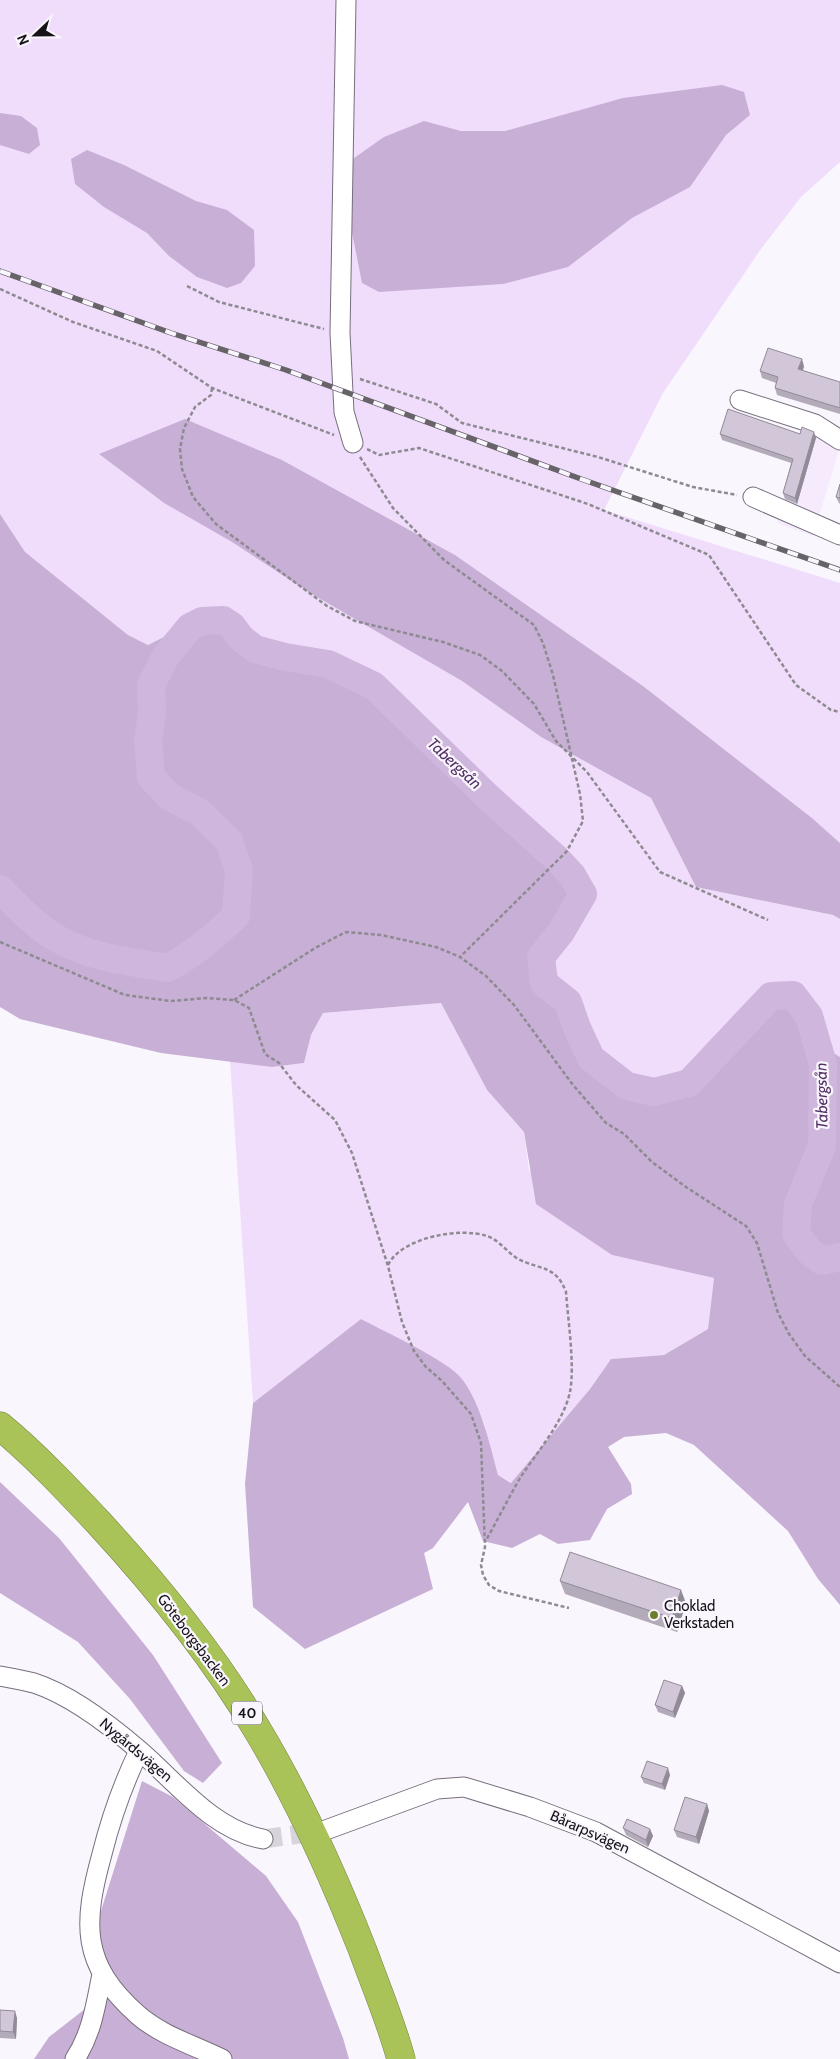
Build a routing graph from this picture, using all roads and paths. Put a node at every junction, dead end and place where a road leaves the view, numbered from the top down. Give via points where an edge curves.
1 (346, 0) edge
2 (187, 286) dead end
3 (0, 289) edge
4 (340, 333) junction
5 (342, 373) junction
6 (212, 388) junction
7 (740, 400) dead end
8 (840, 440) edge
9 (353, 442) junction
10 (753, 497) joint
11 (840, 535) edge
12 (840, 712) edge
13 (573, 759) junction
14 (768, 920) dead end
15 (0, 942) edge
16 (460, 957) junction
17 (234, 1000) junction
18 (388, 1266) junction
19 (840, 1387) edge
20 (0, 1426) edge
21 (0, 1448) edge
22 (485, 1544) junction
23 (569, 1608) dead end
24 (0, 1676) edge
25 (139, 1750) junction
26 (323, 1831) tunnel mouth
27 (263, 1839) tunnel mouth
28 (840, 1963) edge
29 (102, 1974) junction
30 (75, 2059) edge
31 (222, 2059) edge
32 (384, 2059) edge
33 (401, 2059) edge

1 - 4 street
2 - 4 path via 219,302
3 - 6 path via 73,322 157,351
4 - 5 street
5 - 9 street via 344,412
5 - 10 path via 436,404 462,423 598,457 693,487
6 - 9 path
6 - 13 path via 211,395 202,400 191,414 180,449 182,469 193,497 216,524 327,606 355,621 443,642 480,655 502,671 534,704 556,741
7 - 8 street via 815,424
9 - 12 path via 379,455 419,448 588,504 709,555 796,685 831,710
9 - 13 path via 393,508 444,560 534,625 553,675
10 - 11 street
13 - 14 path via 587,772 660,872
13 - 16 path via 583,821 567,851
15 - 17 path via 126,995 171,1001
16 - 17 path via 436,947 346,932
16 - 19 path via 486,976 514,1005 606,1124 624,1134 652,1162 679,1182 746,1226 757,1243 778,1313 790,1334 806,1356
17 - 18 path via 249,1008 266,1054 335,1120 352,1153
18 - 22 path via 402,1322 414,1351 471,1414 481,1443
18 - 22 path via 391,1258 415,1244 458,1232 475,1233 489,1237 517,1258 552,1272 566,1292 571,1371 568,1397
20 - 33 highway, Göteborgsbacken / 40 via 55,1476 128,1555 184,1625 257,1729 324,1856 377,1987
21 - 32 highway, Göteborgsbacken / 40 via 114,1565 160,1621 240,1734 306,1858 356,1979
22 - 23 path via 481,1565 489,1585 499,1591
24 - 25 street, Nygårdsvägen via 34,1683 66,1700 102,1721
25 - 27 street, Nygårdsvägen via 204,1810 231,1829
25 - 29 street via 122,1785 91,1892 90,1935
26 - 28 street, Bårarpsvägen via 437,1789 464,1787 596,1832
29 - 30 street via 92,2025
29 - 31 street via 120,1997 162,2032

